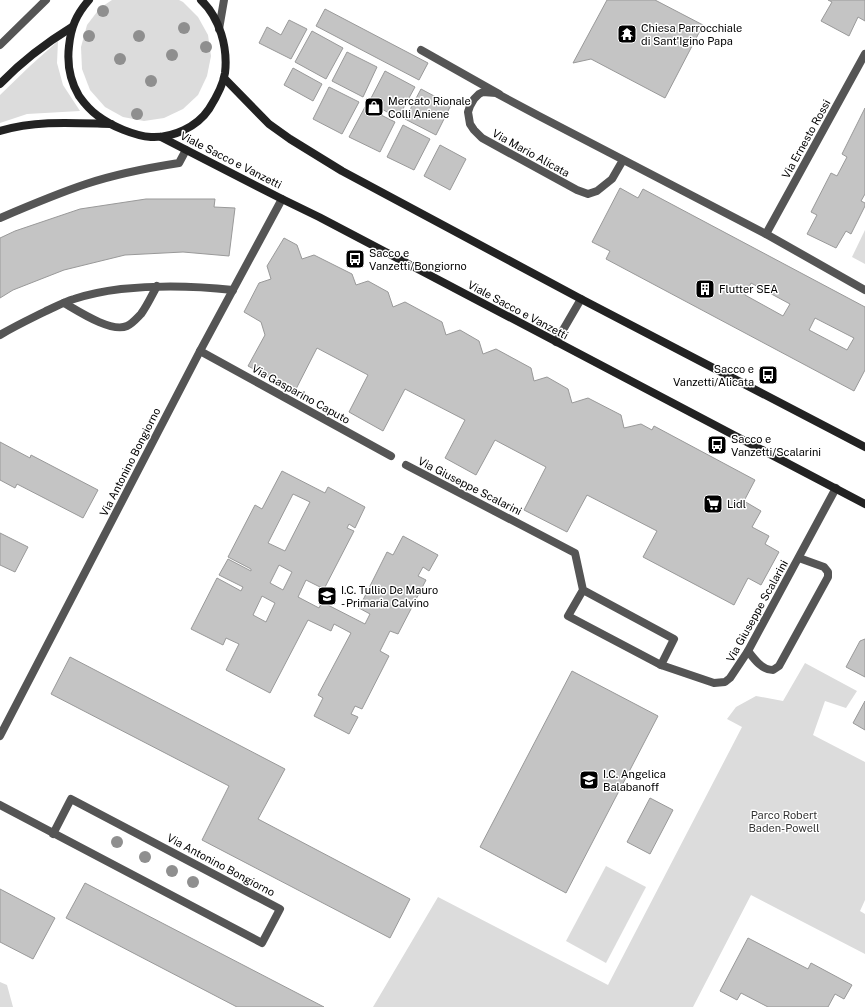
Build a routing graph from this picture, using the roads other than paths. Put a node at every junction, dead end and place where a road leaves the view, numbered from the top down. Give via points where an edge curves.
1 (46, 0) edge
2 (89, 0) edge
3 (201, 0) edge
4 (224, 0) edge
5 (72, 27) junction
6 (219, 29) junction
7 (0, 45) edge
8 (421, 50) dead end
9 (865, 54) edge
10 (224, 78) junction
11 (0, 84) edge
12 (503, 96) junction
13 (112, 124) junction
14 (0, 132) edge
15 (161, 136) junction
16 (186, 150) junction
17 (624, 160) junction
18 (282, 199) junction
19 (0, 218) edge
20 (766, 234) junction
21 (157, 286) junction
22 (233, 290) junction
23 (865, 290) edge
24 (581, 299) junction
25 (64, 303) junction
26 (0, 335) edge
27 (556, 342) junction
28 (200, 351) junction
29 (865, 447) edge
30 (391, 456) dead end
31 (406, 465) dead end
32 (836, 488) junction
33 (865, 504) edge
34 (799, 558) junction
35 (583, 590) junction
36 (748, 651) junction
37 (661, 665) junction
38 (0, 736) edge
39 (0, 805) edge
40 (53, 834) junction

1 - 7 street
2 - 5 street
3 - 6 street via 213,15
4 - 6 street
5 - 11 street via 31,55
5 - 13 street via 68,55 73,83 88,107 97,116
6 - 10 street via 226,54
8 - 12 street
9 - 20 street, Via Ernesto Rossi
10 - 15 street via 217,96 200,120 179,132
10 - 24 street via 269,124 290,139 342,171
12 - 17 street, Via Mario Alicata
12 - 17 street, Via Mario Alicata via 484,92 474,99 468,112 474,130 488,142 577,190 588,194 597,191 612,179
13 - 14 street via 46,123
13 - 15 street via 142,136
15 - 16 street, Viale Sacco e Vanzetti
16 - 18 street, Viale Sacco e Vanzetti
16 - 19 street via 179,163 87,183
17 - 20 street, Via Mario Alicata
18 - 22 street, Via Antonino Bongiorno
18 - 27 street, Viale Sacco e Vanzetti
20 - 23 street, Via Mario Alicata
21 - 22 street
21 - 25 street via 85,295
21 - 25 street via 142,312 126,327 101,323
22 - 28 street, Via Antonino Bongiorno
24 - 27 street
24 - 29 street
25 - 26 street
27 - 32 street, Viale Sacco e Vanzetti
28 - 30 street, Via Gasparino Caputo
28 - 38 street, Via Antonino Bongiorno
31 - 35 street, Via Giuseppe Scalarini via 576,553
32 - 33 street, Viale Sacco e Vanzetti
32 - 34 street, Via Giuseppe Scalarini
34 - 36 street, Via Giuseppe Scalarini
34 - 36 street via 824,567 828,577 779,666 769,670 756,661
35 - 37 street via 674,639
35 - 37 street, Via Giuseppe Scalarini via 568,616
36 - 37 street, Via Giuseppe Scalarini via 730,678 720,683
39 - 40 street, Via Antonino Bongiorno
40 - 40 street, Via Antonino Bongiorno via 262,943 280,909 71,799

